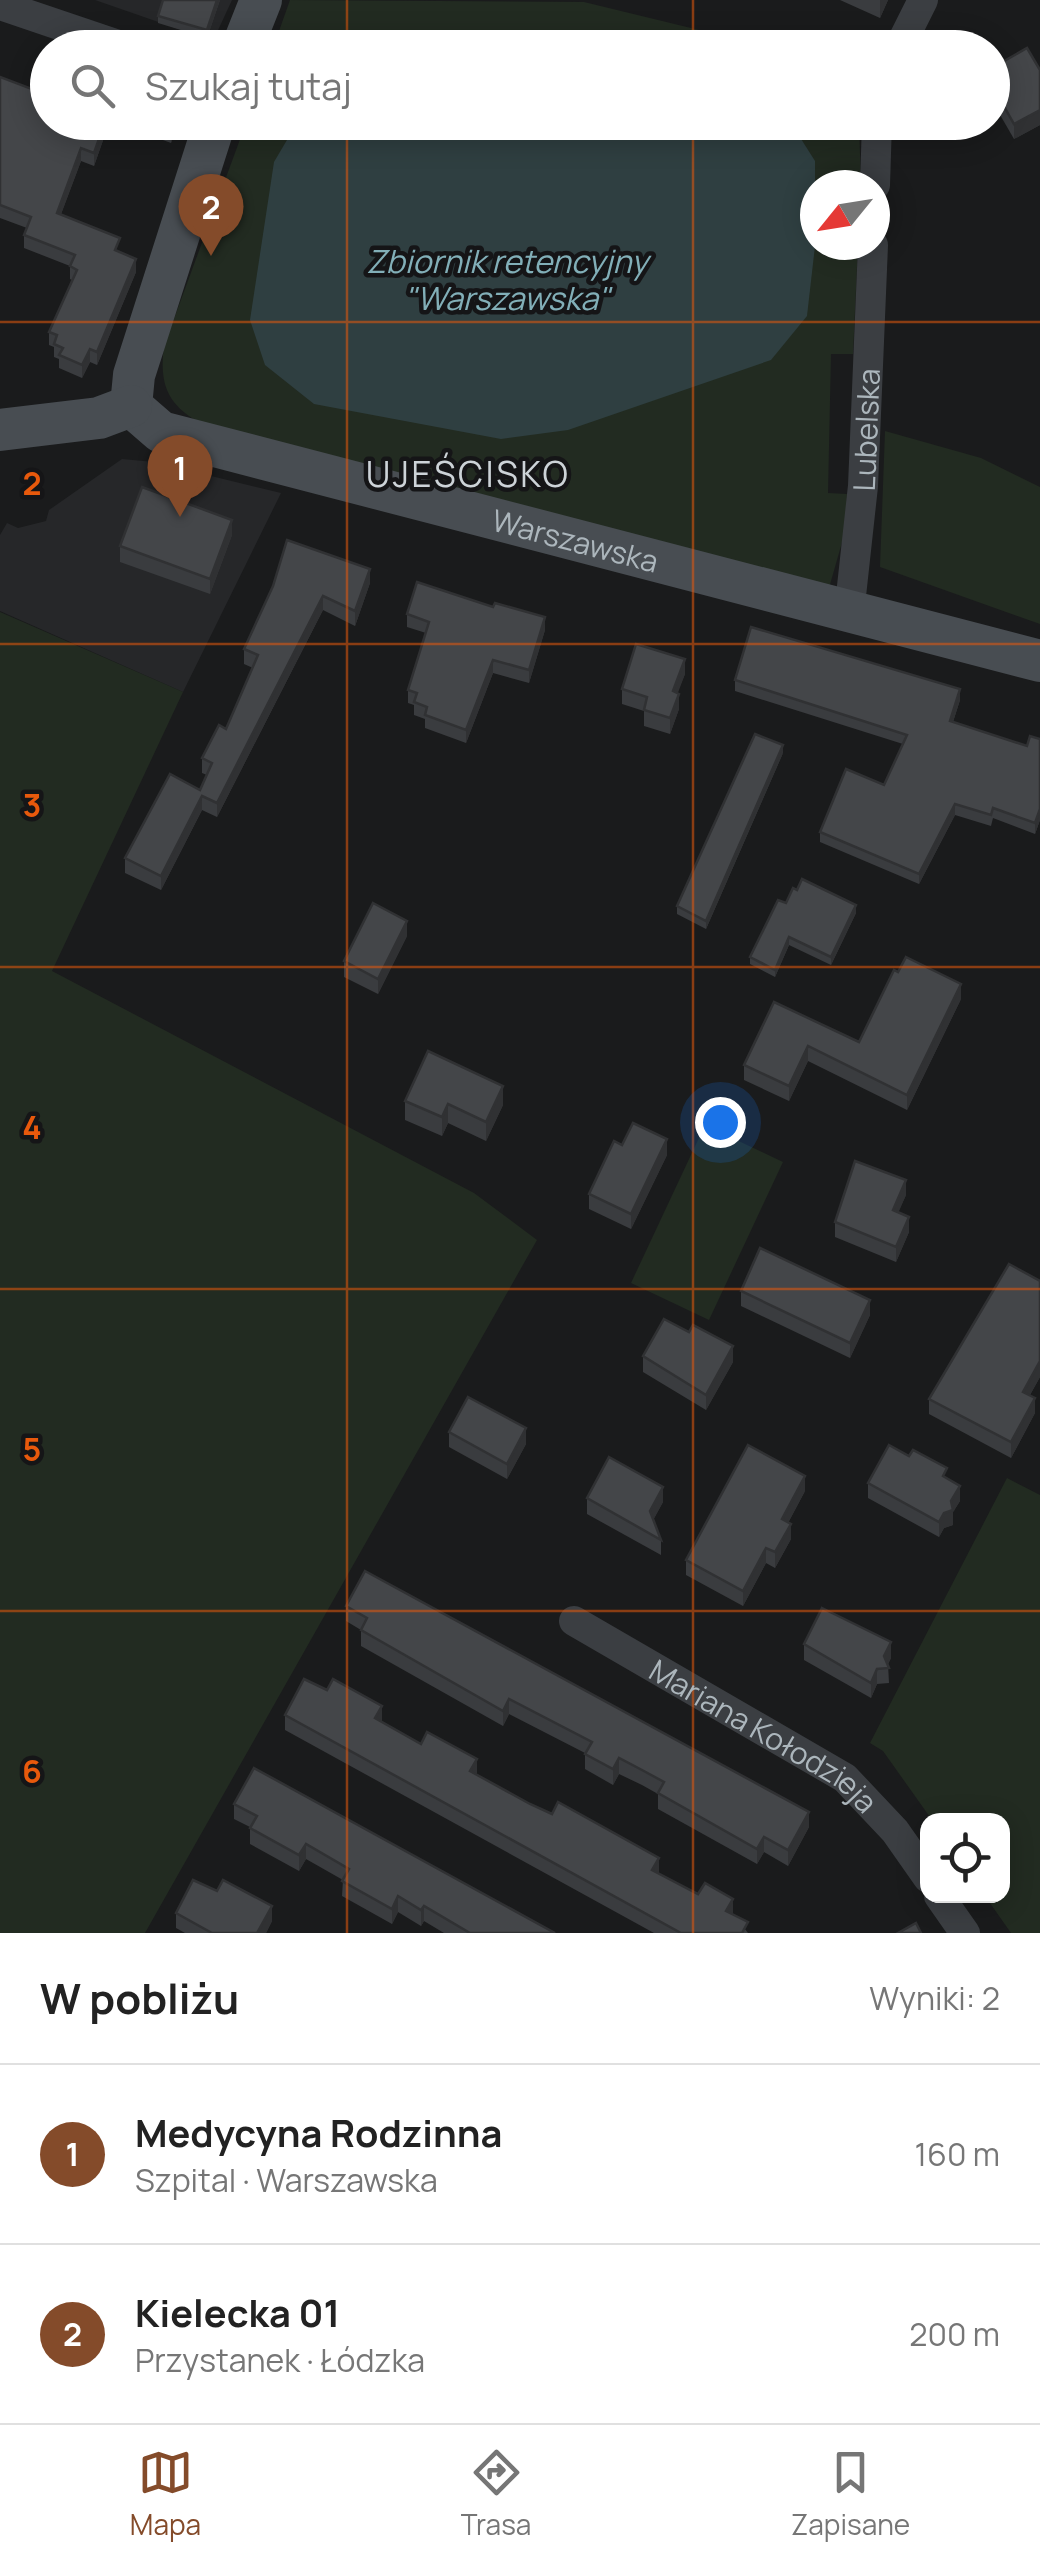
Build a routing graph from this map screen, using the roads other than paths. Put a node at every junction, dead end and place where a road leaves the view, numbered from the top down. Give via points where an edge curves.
1 (261, 0) edge
2 (923, 0) edge
3 (0, 5) edge
4 (73, 30) edge
5 (249, 30) edge
6 (908, 30) edge
7 (210, 140) edge
8 (876, 140) edge
9 (875, 170) edge
10 (872, 260) edge
11 (131, 406) junction
12 (0, 430) edge
13 (849, 614) junction
14 (1040, 661) edge
15 (574, 1621) dead end
16 (920, 1867) edge
17 (945, 1903) edge
18 (965, 1933) edge

1 - 5 street
2 - 6 street
3 - 4 street
7 - 11 street via 134,376
8 - 9 street
10 - 13 street, Lubelska via 864,486
11 - 12 street via 99,418
11 - 13 street, Warszawska via 161,432
13 - 14 street, Warszawska
15 - 16 street, Mariana Kołodzieja via 845,1778
17 - 18 street

